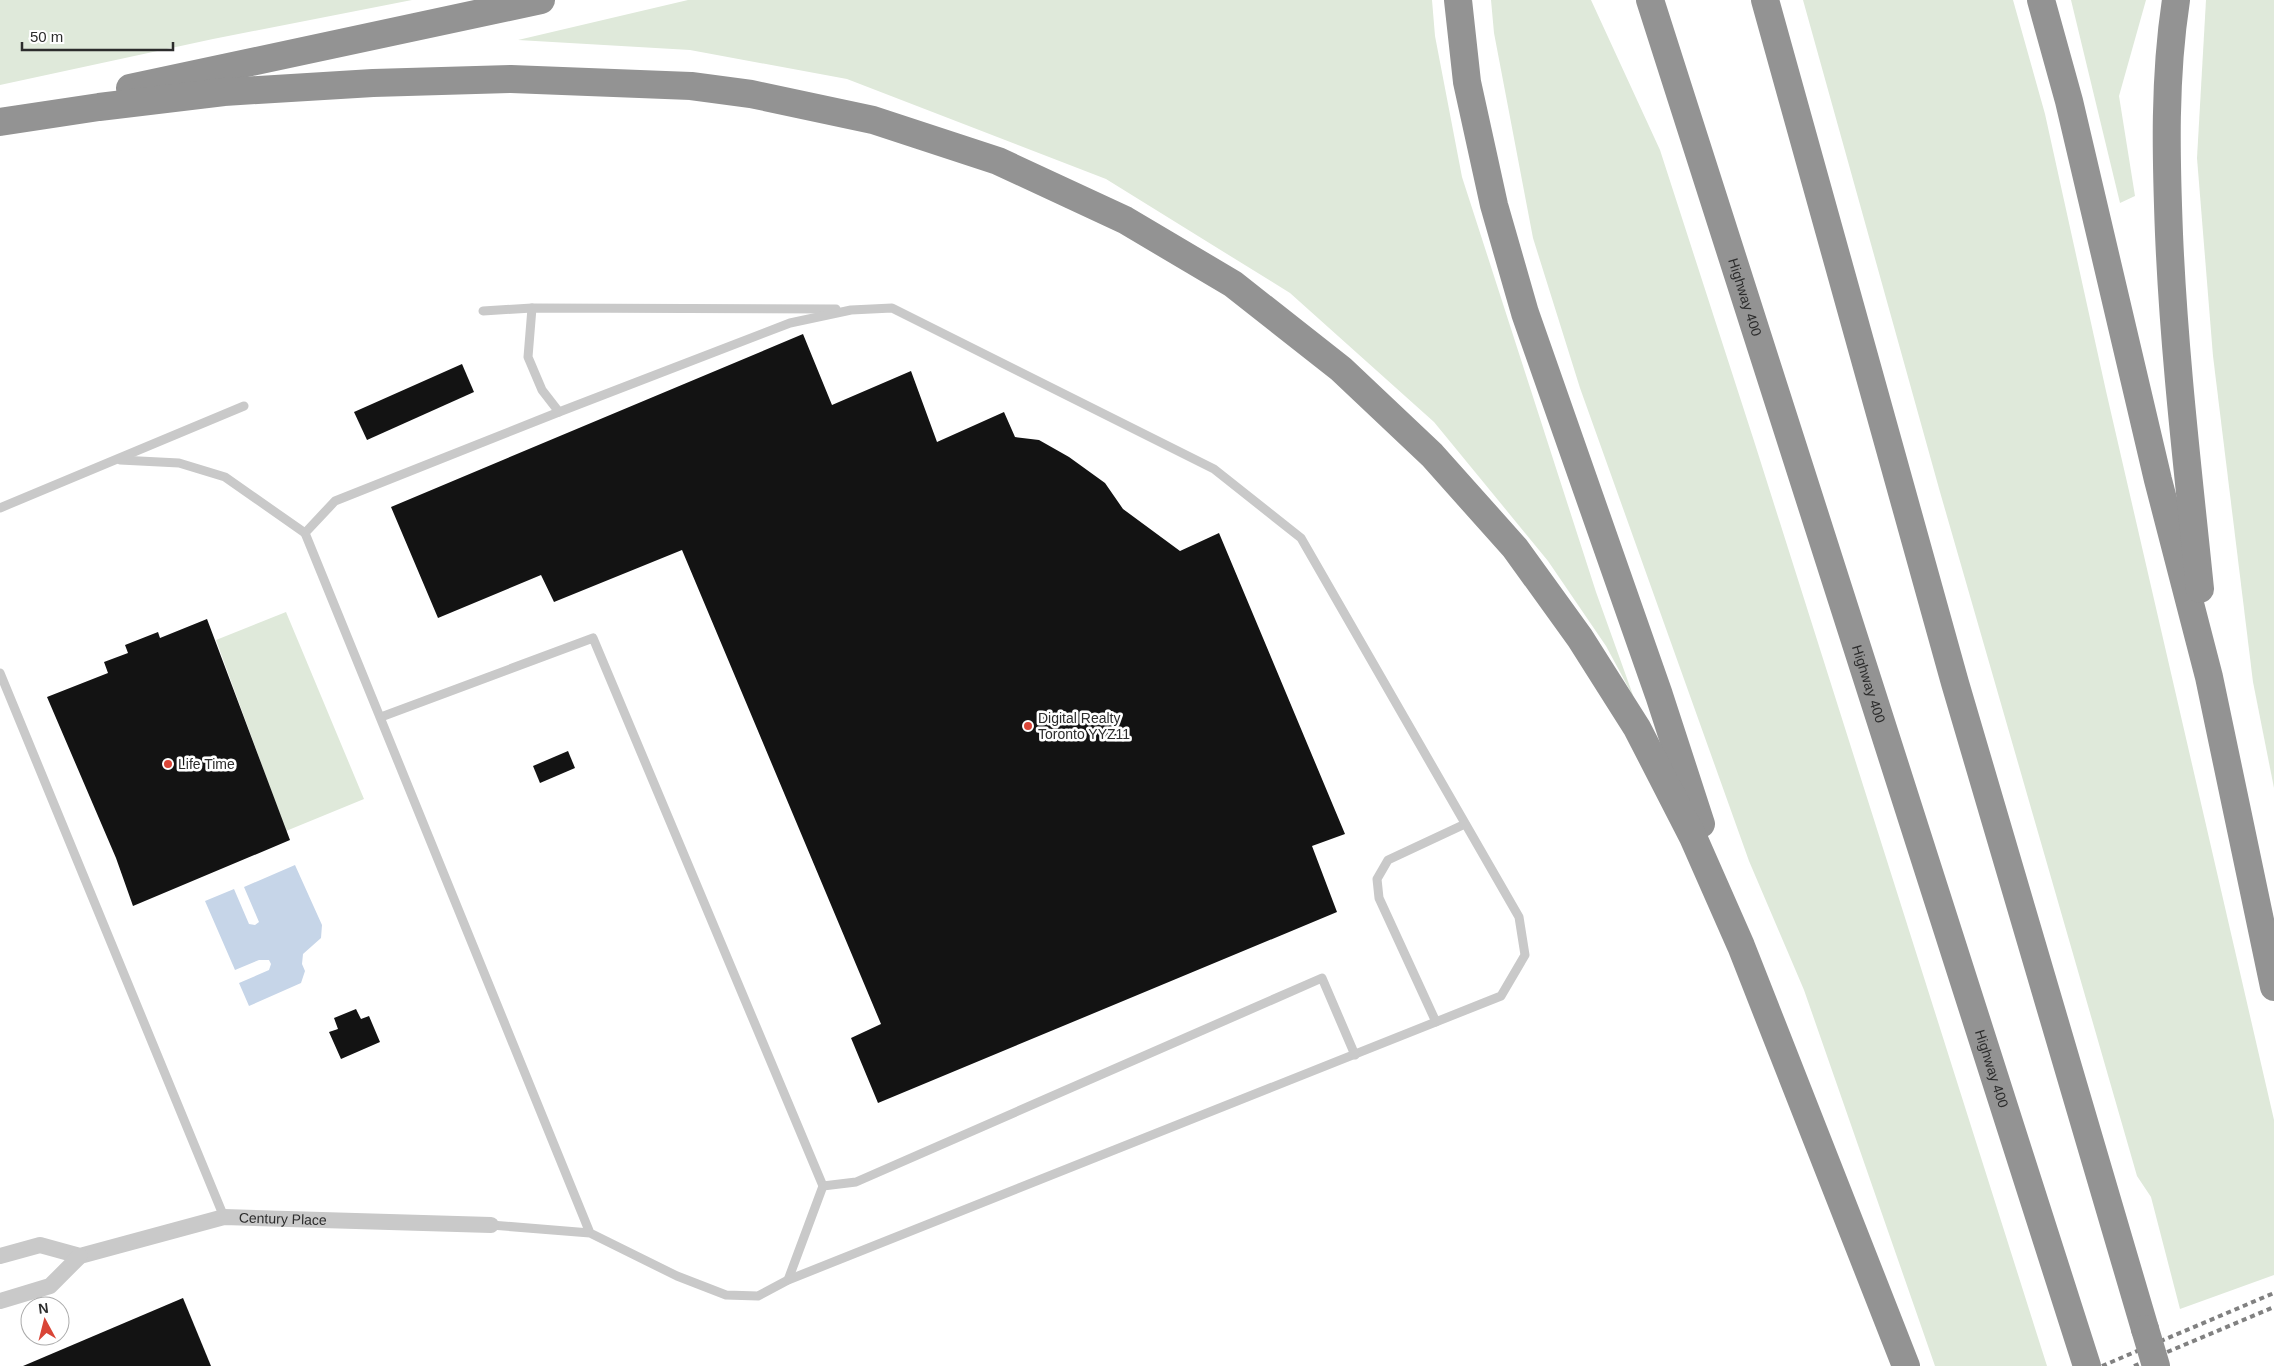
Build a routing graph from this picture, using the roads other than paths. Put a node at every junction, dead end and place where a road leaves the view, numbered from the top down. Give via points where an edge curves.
1 (541, 0) edge
2 (1458, 0) edge
3 (1650, 0) edge
4 (1765, 0) edge
5 (2041, 0) edge
6 (2176, 0) edge
7 (0, 121) edge
8 (532, 308) junction
9 (851, 310) junction
10 (483, 311) dead end
11 (244, 406) dead end
12 (559, 412) junction
13 (118, 460) junction
14 (0, 508) edge
15 (305, 533) junction
16 (0, 673) edge
17 (2209, 677) junction
18 (381, 716) junction
19 (1465, 824) junction
20 (1741, 946) junction
21 (2274, 988) edge
22 (1436, 1022) junction
23 (1355, 1055) junction
24 (823, 1186) junction
25 (224, 1217) junction
26 (491, 1225) joint
27 (590, 1233) junction
28 (0, 1256) edge
29 (80, 1256) junction
30 (788, 1280) junction
31 (0, 1301) edge
32 (1902, 1354) edge
33 (2085, 1359) edge
34 (2156, 1366) edge

1 - 7 highway via 164,80
2 - 20 highway via 1467,82 1494,205 1523,304 1659,695
3 - 33 highway, Highway 400
4 - 34 highway, bridge via 1955,683
5 - 17 highway via 2069,101 2156,470
6 - 17 highway via 2166,93 2167,192 2172,291
7 - 20 highway via 224,92 372,83 511,79 691,86 751,94 873,120 998,160 1116,216 1233,284 1341,369 1432,455 1515,548 1580,638 1637,728 1693,837
8 - 9 lane
8 - 10 lane
8 - 12 lane via 528,357 542,390
9 - 12 lane via 790,323
9 - 19 lane via 892,308 1214,469 1301,538
11 - 13 lane
12 - 15 lane via 335,501
13 - 14 lane
13 - 15 lane via 180,463 225,477
15 - 18 lane
16 - 25 lane
17 - 21 highway
18 - 24 lane via 593,638
18 - 27 lane
19 - 22 lane via 1388,860 1377,879 1379,898
19 - 22 lane via 1519,917 1525,955 1501,996
20 - 32 highway
22 - 23 lane
23 - 24 lane via 1322,978 856,1182
23 - 30 lane
24 - 30 lane
25 - 26 street, Century Place
25 - 29 street, Century Place
26 - 27 lane
27 - 30 lane via 677,1276 726,1295 758,1296
28 - 29 street via 40,1245
29 - 31 street, Century Place via 50,1286

